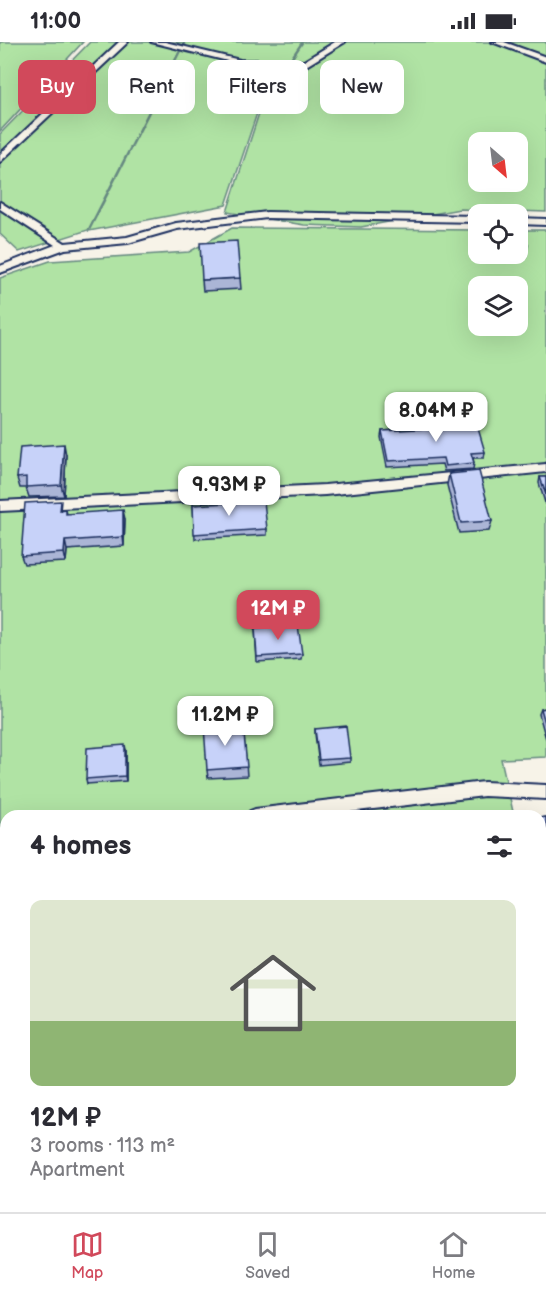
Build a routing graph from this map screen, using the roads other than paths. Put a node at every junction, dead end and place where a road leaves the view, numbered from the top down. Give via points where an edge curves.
1 (124, 42) edge
2 (155, 42) edge
3 (341, 42) edge
4 (496, 42) edge
5 (546, 60) edge
6 (0, 159) edge
7 (0, 205) edge
8 (468, 219) edge
9 (528, 221) edge
10 (546, 222) edge
11 (63, 246) junction
12 (0, 270) edge
13 (546, 468) edge
14 (0, 506) edge
15 (546, 792) edge
16 (306, 810) edge

1 - 6 lane
2 - 3 lane via 240,62 306,64
4 - 5 lane
7 - 11 lane
8 - 11 lane via 267,215 176,225 128,240
9 - 10 lane
11 - 12 lane
13 - 14 lane via 325,490
15 - 16 lane via 484,789

